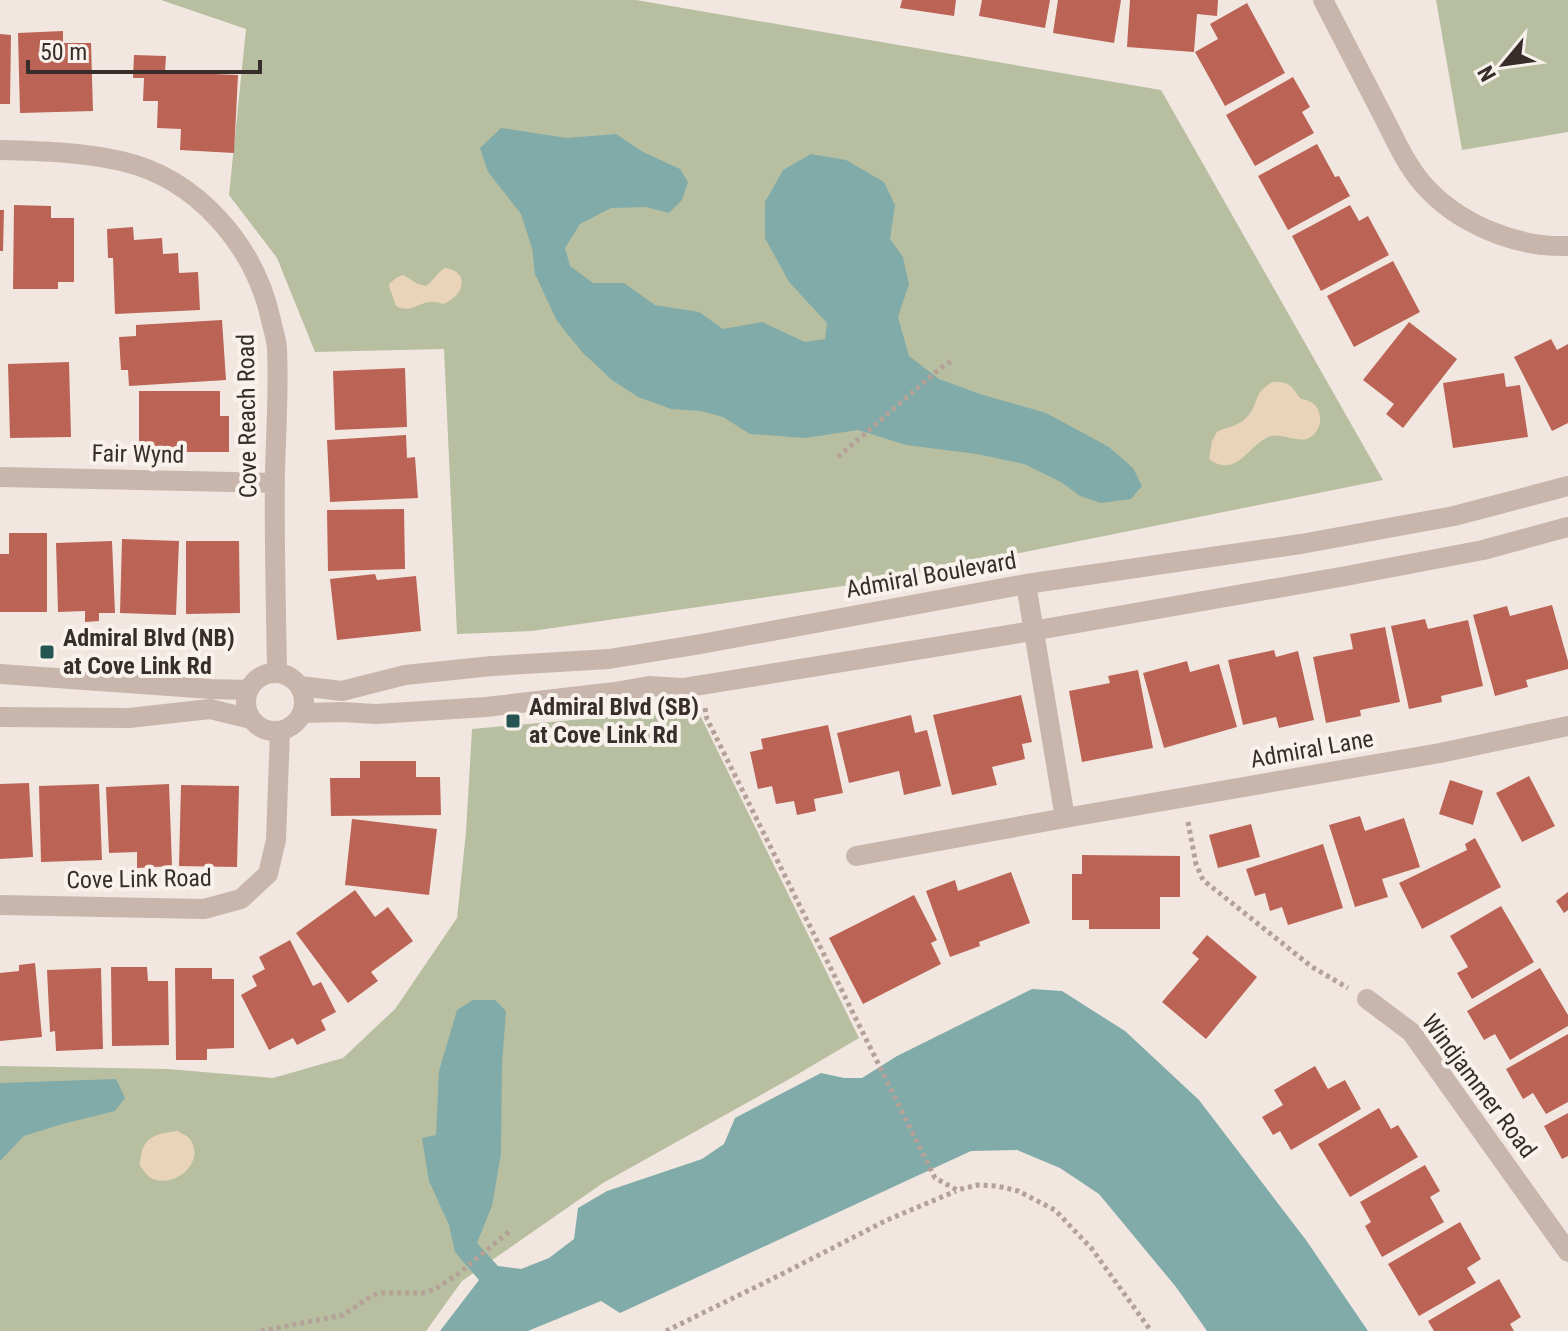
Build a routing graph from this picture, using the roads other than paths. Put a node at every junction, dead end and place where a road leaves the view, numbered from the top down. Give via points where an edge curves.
1 (1323, 0) edge
2 (0, 150) edge
3 (1568, 246) edge
4 (0, 477) edge
5 (275, 483) junction
6 (1568, 486) edge
7 (1568, 527) edge
8 (1026, 584) junction
9 (1032, 631) junction
10 (277, 672) junction
11 (0, 674) edge
12 (300, 686) junction
13 (248, 690) junction
14 (303, 713) junction
15 (0, 717) edge
16 (251, 719) junction
17 (1568, 726) edge
18 (280, 731) junction
19 (1065, 818) junction
20 (856, 856) dead end
21 (0, 905) edge
22 (1367, 999) road end
23 (1568, 1252) edge

1 - 3 street via 1422,183 1452,210 1499,236
2 - 5 street, Cove Reach Road via 123,161 195,197 225,225 249,259 266,297 277,348
4 - 5 street, Fair Wynd
5 - 10 street, Cove Reach Road
6 - 8 street, Admiral Boulevard via 1454,516 1301,544
7 - 9 street via 1483,550
8 - 9 street
8 - 12 street, Admiral Boulevard via 609,659 405,675 342,691
9 - 14 street via 683,688 649,686 486,707
9 - 19 street
10 - 12 street
10 - 13 street via 259,677
11 - 13 street
12 - 14 street
13 - 16 street
14 - 18 street
15 - 16 street via 129,718 210,709
16 - 18 street via 263,729
17 - 19 street, Admiral Lane
18 - 21 street, Cove Link Road via 276,840 268,874 241,899 204,909
19 - 20 street, Admiral Lane
22 - 23 street, Windjammer Road via 1411,1032

